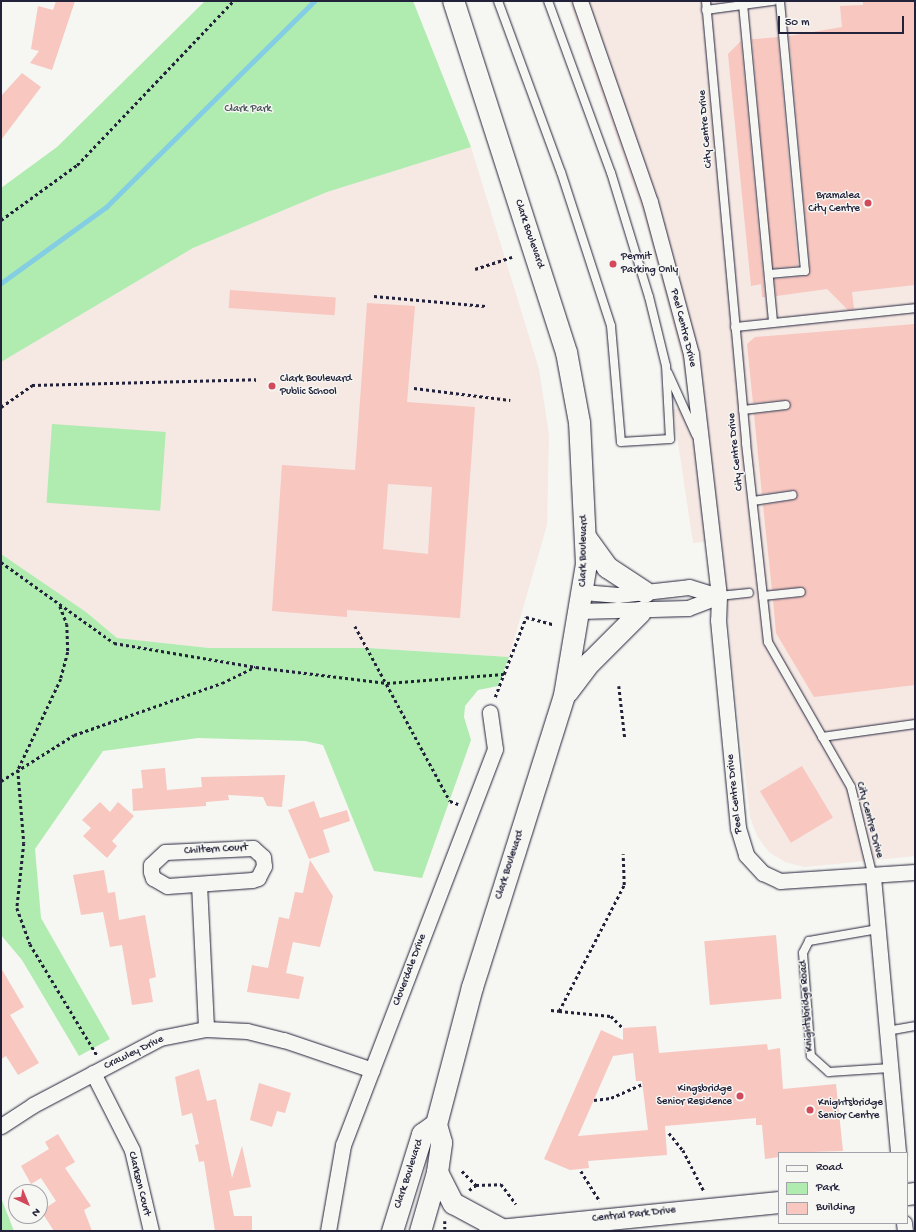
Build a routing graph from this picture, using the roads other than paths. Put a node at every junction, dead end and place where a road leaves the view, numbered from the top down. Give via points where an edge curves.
1 (498, 1) edge
2 (548, 1) edge
3 (580, 1) edge
4 (773, 1) edge
5 (780, 1) edge
6 (457, 2) edge
7 (743, 4) junction
8 (706, 5) edge
9 (768, 274) junction
10 (915, 308) edge
11 (773, 323) junction
12 (735, 327) junction
13 (666, 366) junction
14 (786, 405) dead end
15 (743, 410) junction
16 (704, 450) junction
17 (793, 495) dead end
18 (753, 502) junction
19 (586, 538) junction
20 (646, 592) junction
21 (801, 592) dead end
22 (749, 593) dead end
23 (719, 596) junction
24 (763, 596) junction
25 (582, 602) junction
26 (640, 612) junction
27 (564, 695) junction
28 (490, 712) road end
29 (915, 724) edge
30 (822, 737) junction
31 (915, 872) edge
32 (873, 876) junction
33 (199, 884) junction
34 (878, 929) junction
35 (915, 1026) edge
36 (206, 1029) junction
37 (886, 1031) junction
38 (890, 1068) junction
39 (99, 1070) junction
40 (372, 1070) junction
41 (436, 1124) junction
42 (1, 1126) edge
43 (898, 1152) edge
44 (436, 1172) junction
45 (778, 1202) edge
46 (496, 1230) edge
47 (150, 1231) edge
48 (328, 1231) edge
49 (392, 1231) edge
50 (420, 1231) edge

1 - 13 lane via 561,172 611,326 621,442 670,439
2 - 13 lane via 611,173 649,297
3 - 16 street, Peel Centre Drive via 652,210 691,354
4 - 7 lane
5 - 9 lane via 805,271
6 - 19 street, Clark Boulevard via 566,352 579,422
7 - 8 lane
7 - 9 lane
8 - 12 lane, City Centre Drive
9 - 11 lane
10 - 11 lane
11 - 12 lane
12 - 15 lane, City Centre Drive
13 - 16 lane
14 - 15 lane
15 - 18 lane, City Centre Drive
16 - 23 street, Peel Centre Drive
17 - 18 lane
18 - 24 lane, City Centre Drive
19 - 20 street via 607,566
19 - 25 street, Clark Boulevard
20 - 23 street via 688,587
20 - 25 street
21 - 24 lane
22 - 23 lane
23 - 26 street via 688,608
23 - 32 street, Peel Centre Drive via 718,620 738,828 746,855 763,873 780,881
24 - 30 lane, City Centre Drive via 768,642
25 - 26 street
25 - 27 street, Clark Boulevard
26 - 27 street via 590,662
27 - 41 street, Clark Boulevard via 472,986
28 - 40 street, Cloverdale Drive via 495,749
29 - 30 lane
30 - 32 lane, City Centre Drive via 851,787
31 - 32 street, Peel Centre Drive
32 - 34 street
33 - 33 street, Chiltern Court via 258,878 264,866 263,857 253,848 165,852 151,865 153,878 167,886
33 - 36 street
34 - 37 street
34 - 38 lane, Knightsbridge Road via 809,941 803,953 811,1056 829,1072
35 - 37 lane
36 - 39 street, Crawley Drive via 160,1038
36 - 40 street, Crawley Drive via 247,1031 284,1040
37 - 38 street
38 - 43 street
39 - 42 street, Crawley Drive
39 - 47 street, Clarkson Court via 132,1150
40 - 48 street, Cloverdale Drive via 343,1146
41 - 44 street, Clark Boulevard via 441,1142
41 - 49 street, Clark Boulevard via 422,1134
44 - 46 street via 453,1203
44 - 50 street, Clark Boulevard
45 - 46 street, Central Park Drive

